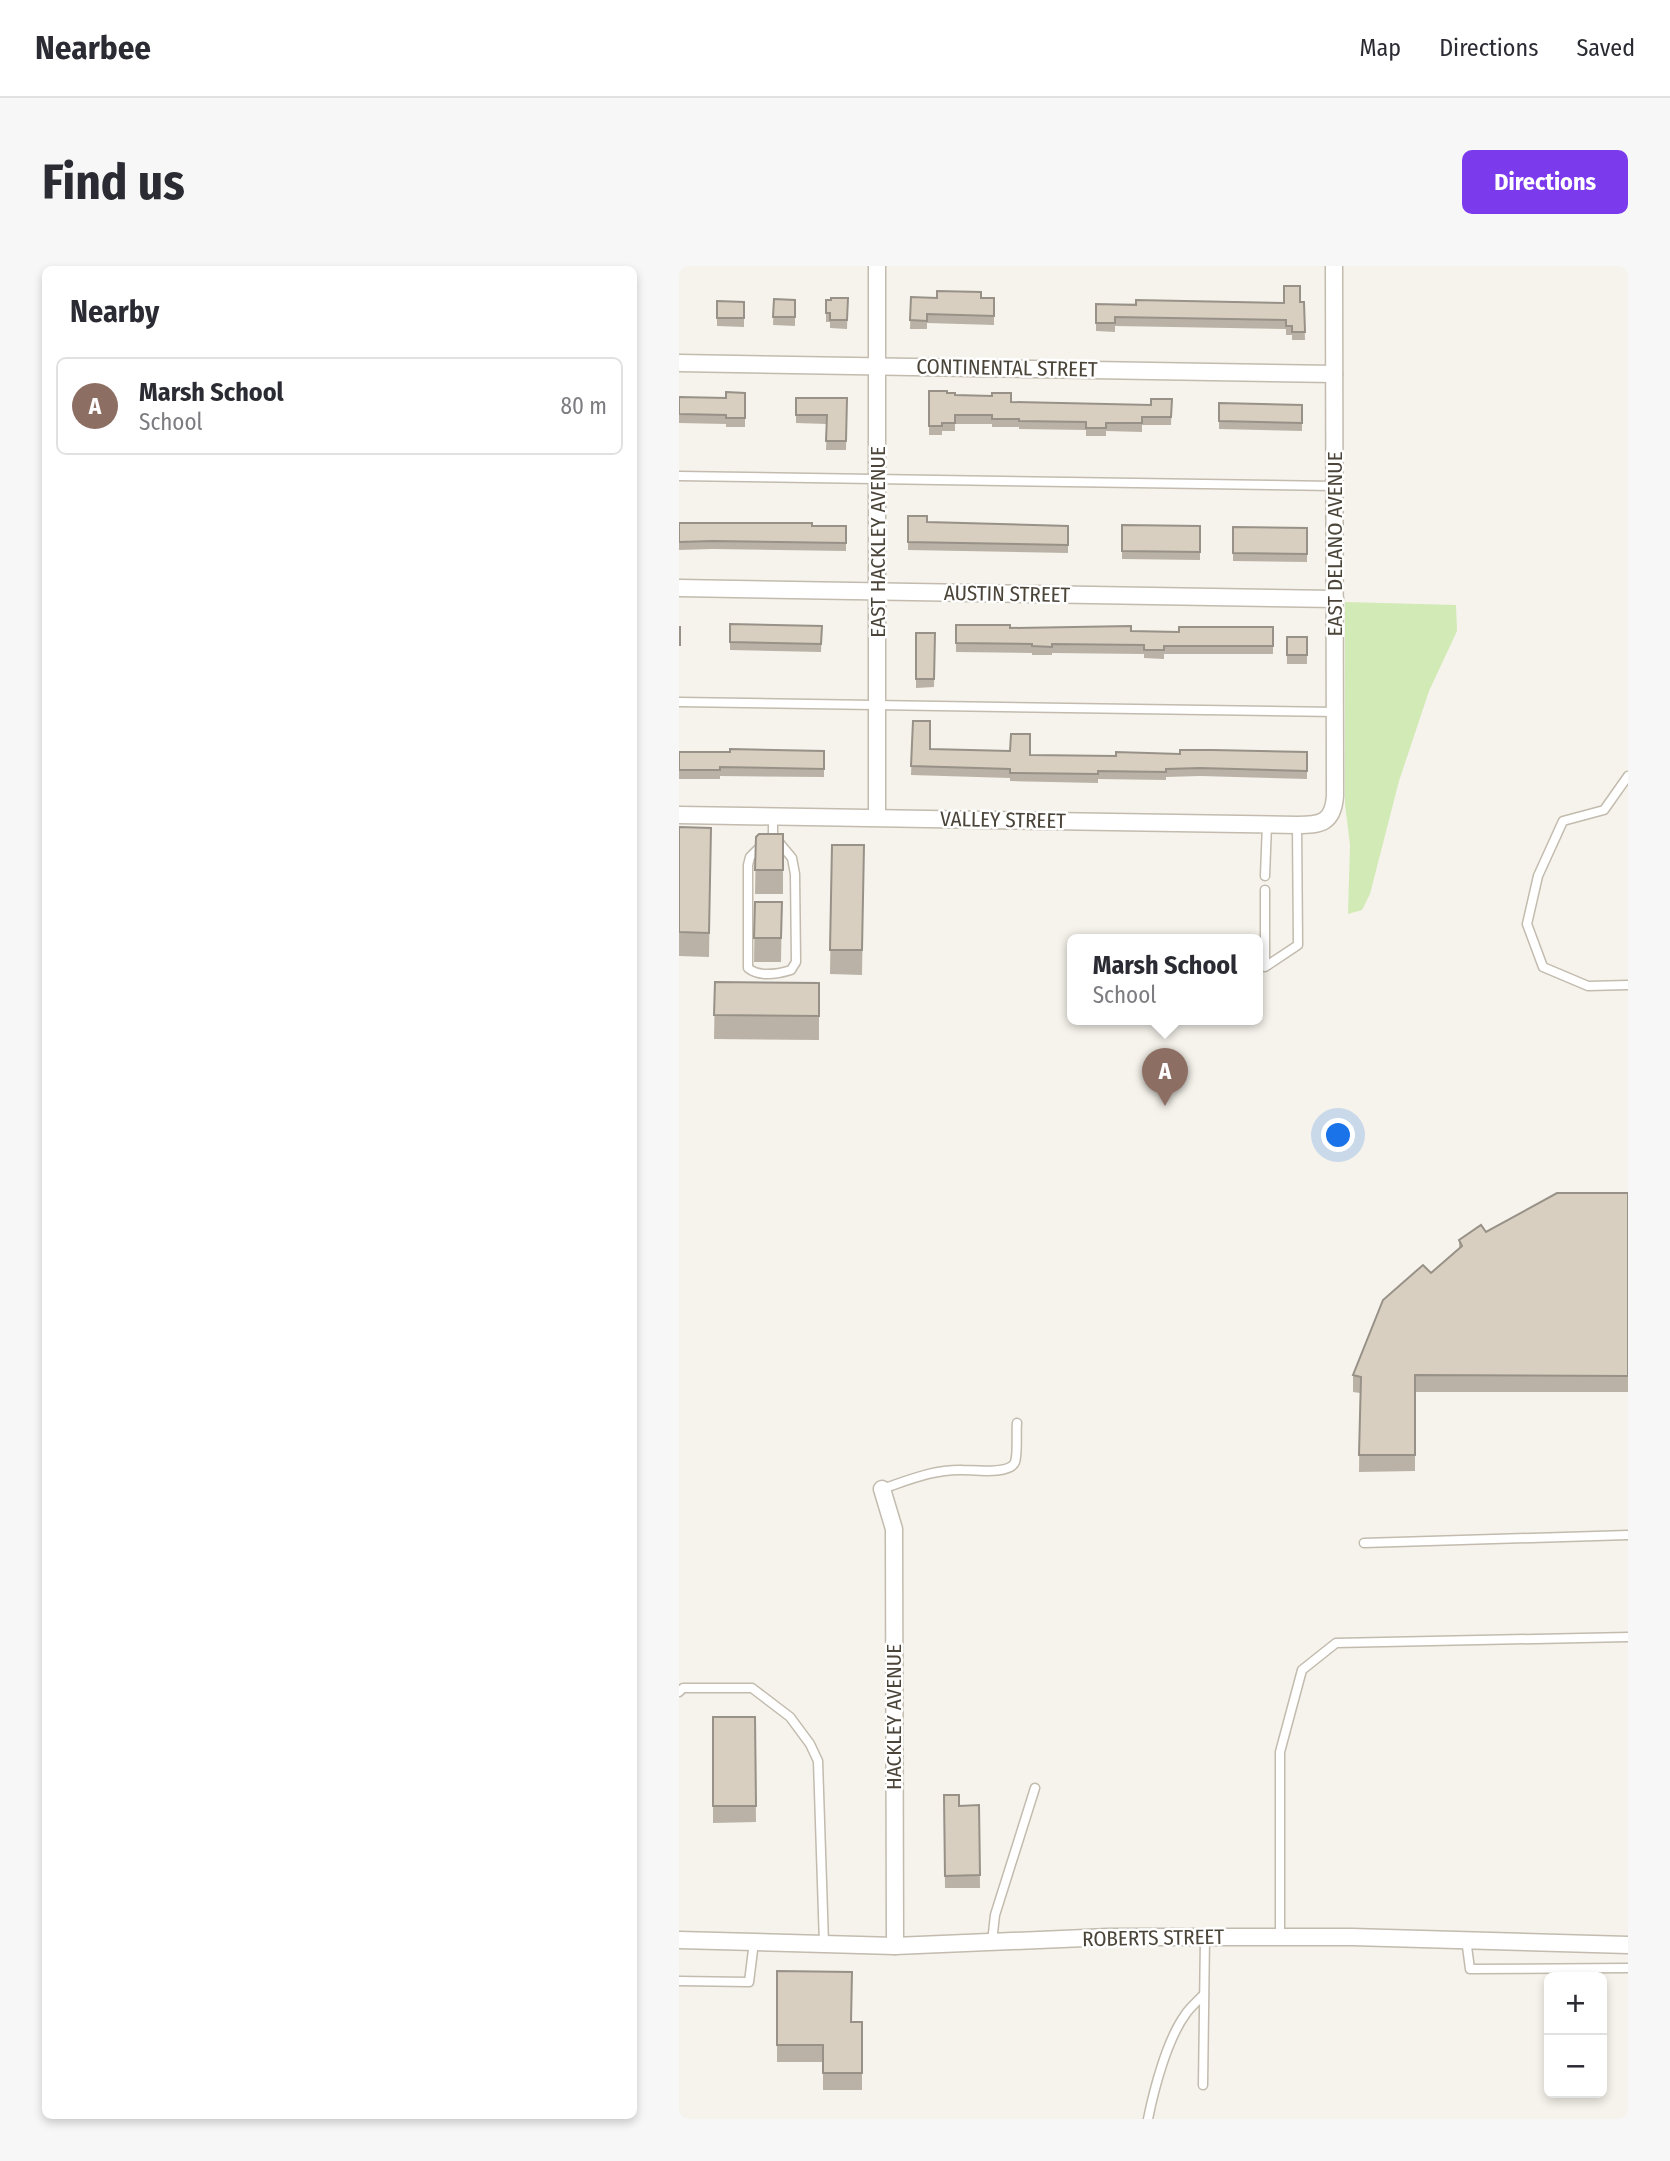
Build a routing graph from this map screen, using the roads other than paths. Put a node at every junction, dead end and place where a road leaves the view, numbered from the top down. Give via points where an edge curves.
1 (877, 266) edge
2 (1334, 266) edge
3 (679, 363) edge
4 (877, 366) junction
5 (1335, 374) junction
6 (679, 476) edge
7 (877, 479) junction
8 (1335, 486) junction
9 (679, 588) edge
10 (878, 591) junction
11 (1335, 599) junction
12 (679, 702) edge
13 (878, 706) junction
14 (1335, 712) junction
15 (1628, 776) edge
16 (679, 815) edge
17 (773, 817) junction
18 (877, 817) junction
19 (1326, 821) joint
20 (1267, 824) junction
21 (1297, 825) junction
22 (773, 835) junction
23 (1265, 876) dead end
24 (1265, 890) dead end
25 (1628, 985) edge
26 (1017, 1423) dead end
27 (882, 1489) joint
28 (1628, 1535) edge
29 (1364, 1543) dead end
30 (1628, 1637) edge
31 (679, 1692) edge
32 (1035, 1788) dead end
33 (1205, 1937) junction
34 (1280, 1937) junction
35 (679, 1940) edge
36 (1466, 1940) junction
37 (754, 1942) junction
38 (992, 1942) junction
39 (824, 1944) junction
40 (1628, 1945) edge
41 (895, 1946) junction
42 (1628, 1968) edge
43 (679, 1981) edge
44 (1204, 1994) junction
45 (1203, 2085) dead end
46 (1148, 2119) edge

1 - 4 street, EAST HACKLEY AVENUE
2 - 5 street, EAST DELANO AVENUE
3 - 4 street, CONTINENTAL STREET
4 - 5 street, CONTINENTAL STREET
4 - 7 street, EAST HACKLEY AVENUE
5 - 8 street, EAST DELANO AVENUE
6 - 7 lane
7 - 8 lane
7 - 10 street, EAST HACKLEY AVENUE
8 - 11 street, EAST DELANO AVENUE
9 - 10 street, AUSTIN STREET
10 - 11 street, AUSTIN STREET
10 - 13 street, EAST HACKLEY AVENUE
11 - 14 street, EAST DELANO AVENUE
12 - 13 lane
13 - 14 lane
13 - 18 street, EAST HACKLEY AVENUE
14 - 19 street, EAST DELANO AVENUE via 1334,803
15 - 25 lane via 1604,810 1563,821 1538,876 1527,923 1543,968 1588,986
16 - 17 street, VALLEY STREET
17 - 18 street, VALLEY STREET
17 - 22 lane
18 - 20 street, VALLEY STREET
19 - 21 street, VALLEY STREET
20 - 21 street, VALLEY STREET
20 - 23 lane
21 - 24 lane via 1299,945 1265,967
22 - 22 lane via 792,858 795,874 796,962 780,974 748,968 748,865 750,857
26 - 27 lane via 1015,1462 1009,1468 948,1469
27 - 41 street, HACKLEY AVENUE via 894,1529
28 - 29 lane
30 - 34 lane via 1336,1643 1302,1670 1280,1752
31 - 39 lane via 683,1688 752,1688 790,1717 810,1744 818,1761
32 - 38 lane via 995,1915
33 - 34 street, ROBERTS STREET
33 - 38 street, ROBERTS STREET
33 - 44 lane
34 - 36 street, ROBERTS STREET
35 - 37 street, ROBERTS STREET
36 - 40 street, ROBERTS STREET
36 - 42 lane via 1470,1969
37 - 39 street, ROBERTS STREET
37 - 43 lane via 749,1982
38 - 41 street, ROBERTS STREET
39 - 41 street, ROBERTS STREET
44 - 45 lane
44 - 46 lane via 1184,2016 1170,2045

